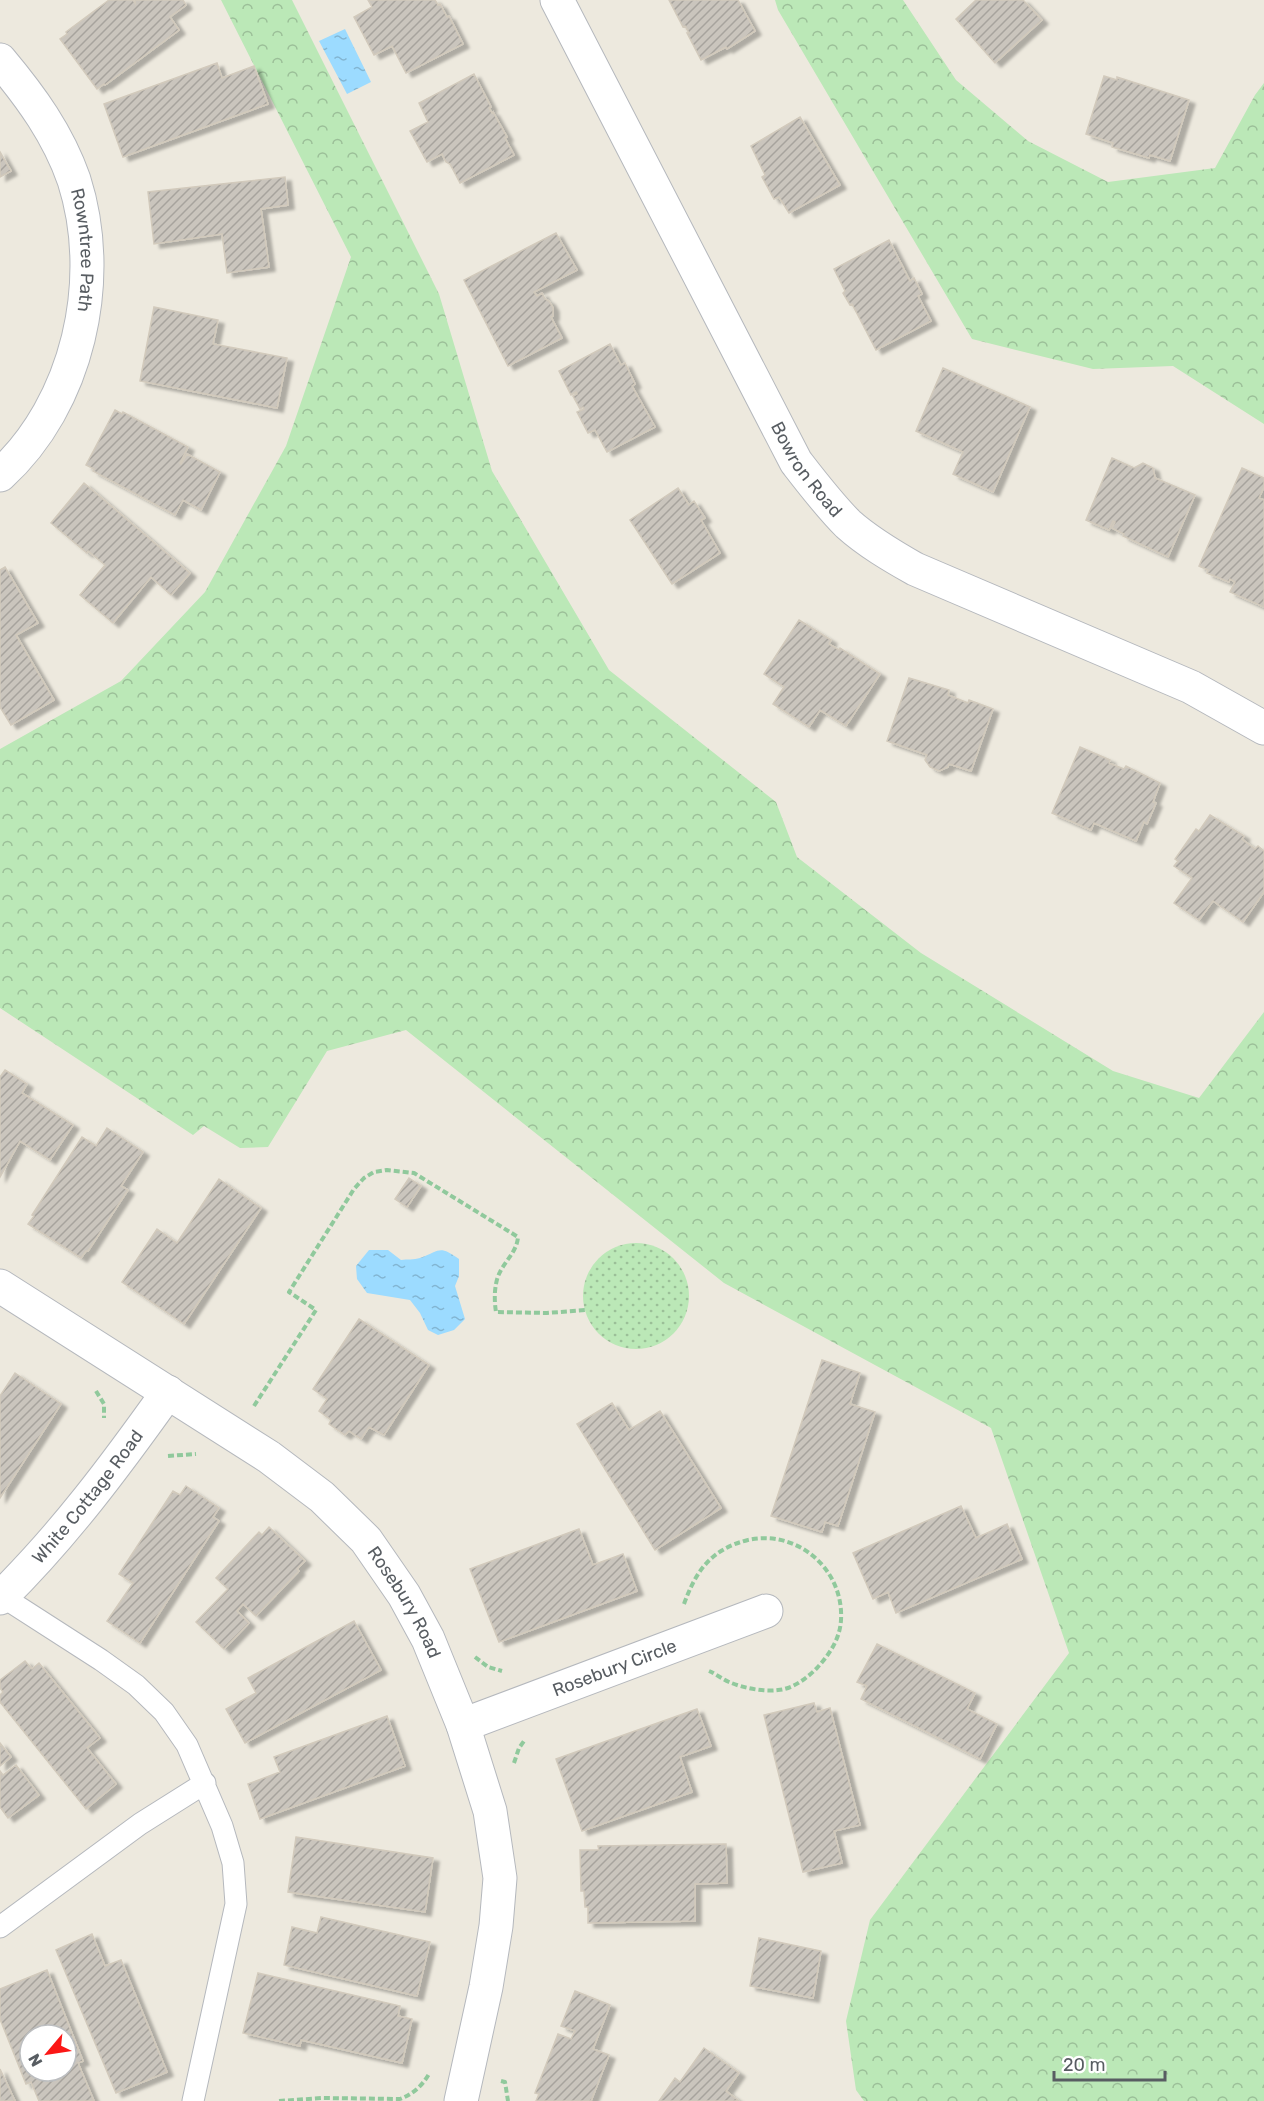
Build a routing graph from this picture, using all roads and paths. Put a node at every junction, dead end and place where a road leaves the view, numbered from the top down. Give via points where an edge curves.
1 (557, 0) edge
2 (0, 60) edge
3 (0, 476) edge
4 (1264, 728) edge
5 (0, 1286) edge
6 (585, 1310) dead end
7 (93, 1388) dead end
8 (168, 1392) junction
9 (243, 1401) dead end
10 (254, 1407) junction
11 (263, 1413) dead end
12 (103, 1424) dead end
13 (205, 1457) dead end
14 (163, 1459) dead end
15 (1, 1596) edge
16 (766, 1611) dead end
17 (679, 1613) dead end
18 (471, 1651) dead end
19 (699, 1670) dead end
20 (509, 1671) dead end
21 (463, 1725) junction
22 (527, 1737) dead end
23 (514, 1772) dead end
24 (205, 1783) junction
25 (0, 1927) edge
26 (505, 2072) dead end
27 (505, 2082) junction
28 (464, 2089) edge
29 (193, 2101) edge
30 (279, 2101) edge
31 (508, 2101) edge

1 - 4 street, Bowron Road via 796,462 843,518 881,549 915,569 1191,687
2 - 3 street, Rowntree Path via 52,130 74,180 85,232 87,276 71,364 57,398 34,436
5 - 8 street, Rosebury Road
6 - 10 path via 496,1312 499,1274 518,1244 518,1237 414,1173 374,1172 354,1189 289,1292 316,1310
7 - 12 path via 104,1404
8 - 15 street, White Cottage Road via 72,1522
8 - 21 street, Rosebury Road via 269,1457 322,1497 366,1540 404,1594 428,1639
9 - 10 path
10 - 11 path
13 - 14 path via 181,1454
15 - 24 lane via 136,1685 164,1712 187,1745
16 - 21 street, Rosebury Circle
17 - 19 path via 693,1580 707,1562 736,1543 759,1538 776,1538 806,1550 834,1583 841,1620 837,1637 828,1656 797,1684 779,1690 746,1688
18 - 20 path via 488,1667
21 - 28 street, Rosebury Road via 490,1810 500,1878 495,1936
22 - 23 path via 514,1759
24 - 25 lane via 140,1824
24 - 29 lane via 233,1863 236,1904
26 - 27 path
27 - 28 path
27 - 31 path
28 - 30 path via 432,2068 424,2083 400,2099

